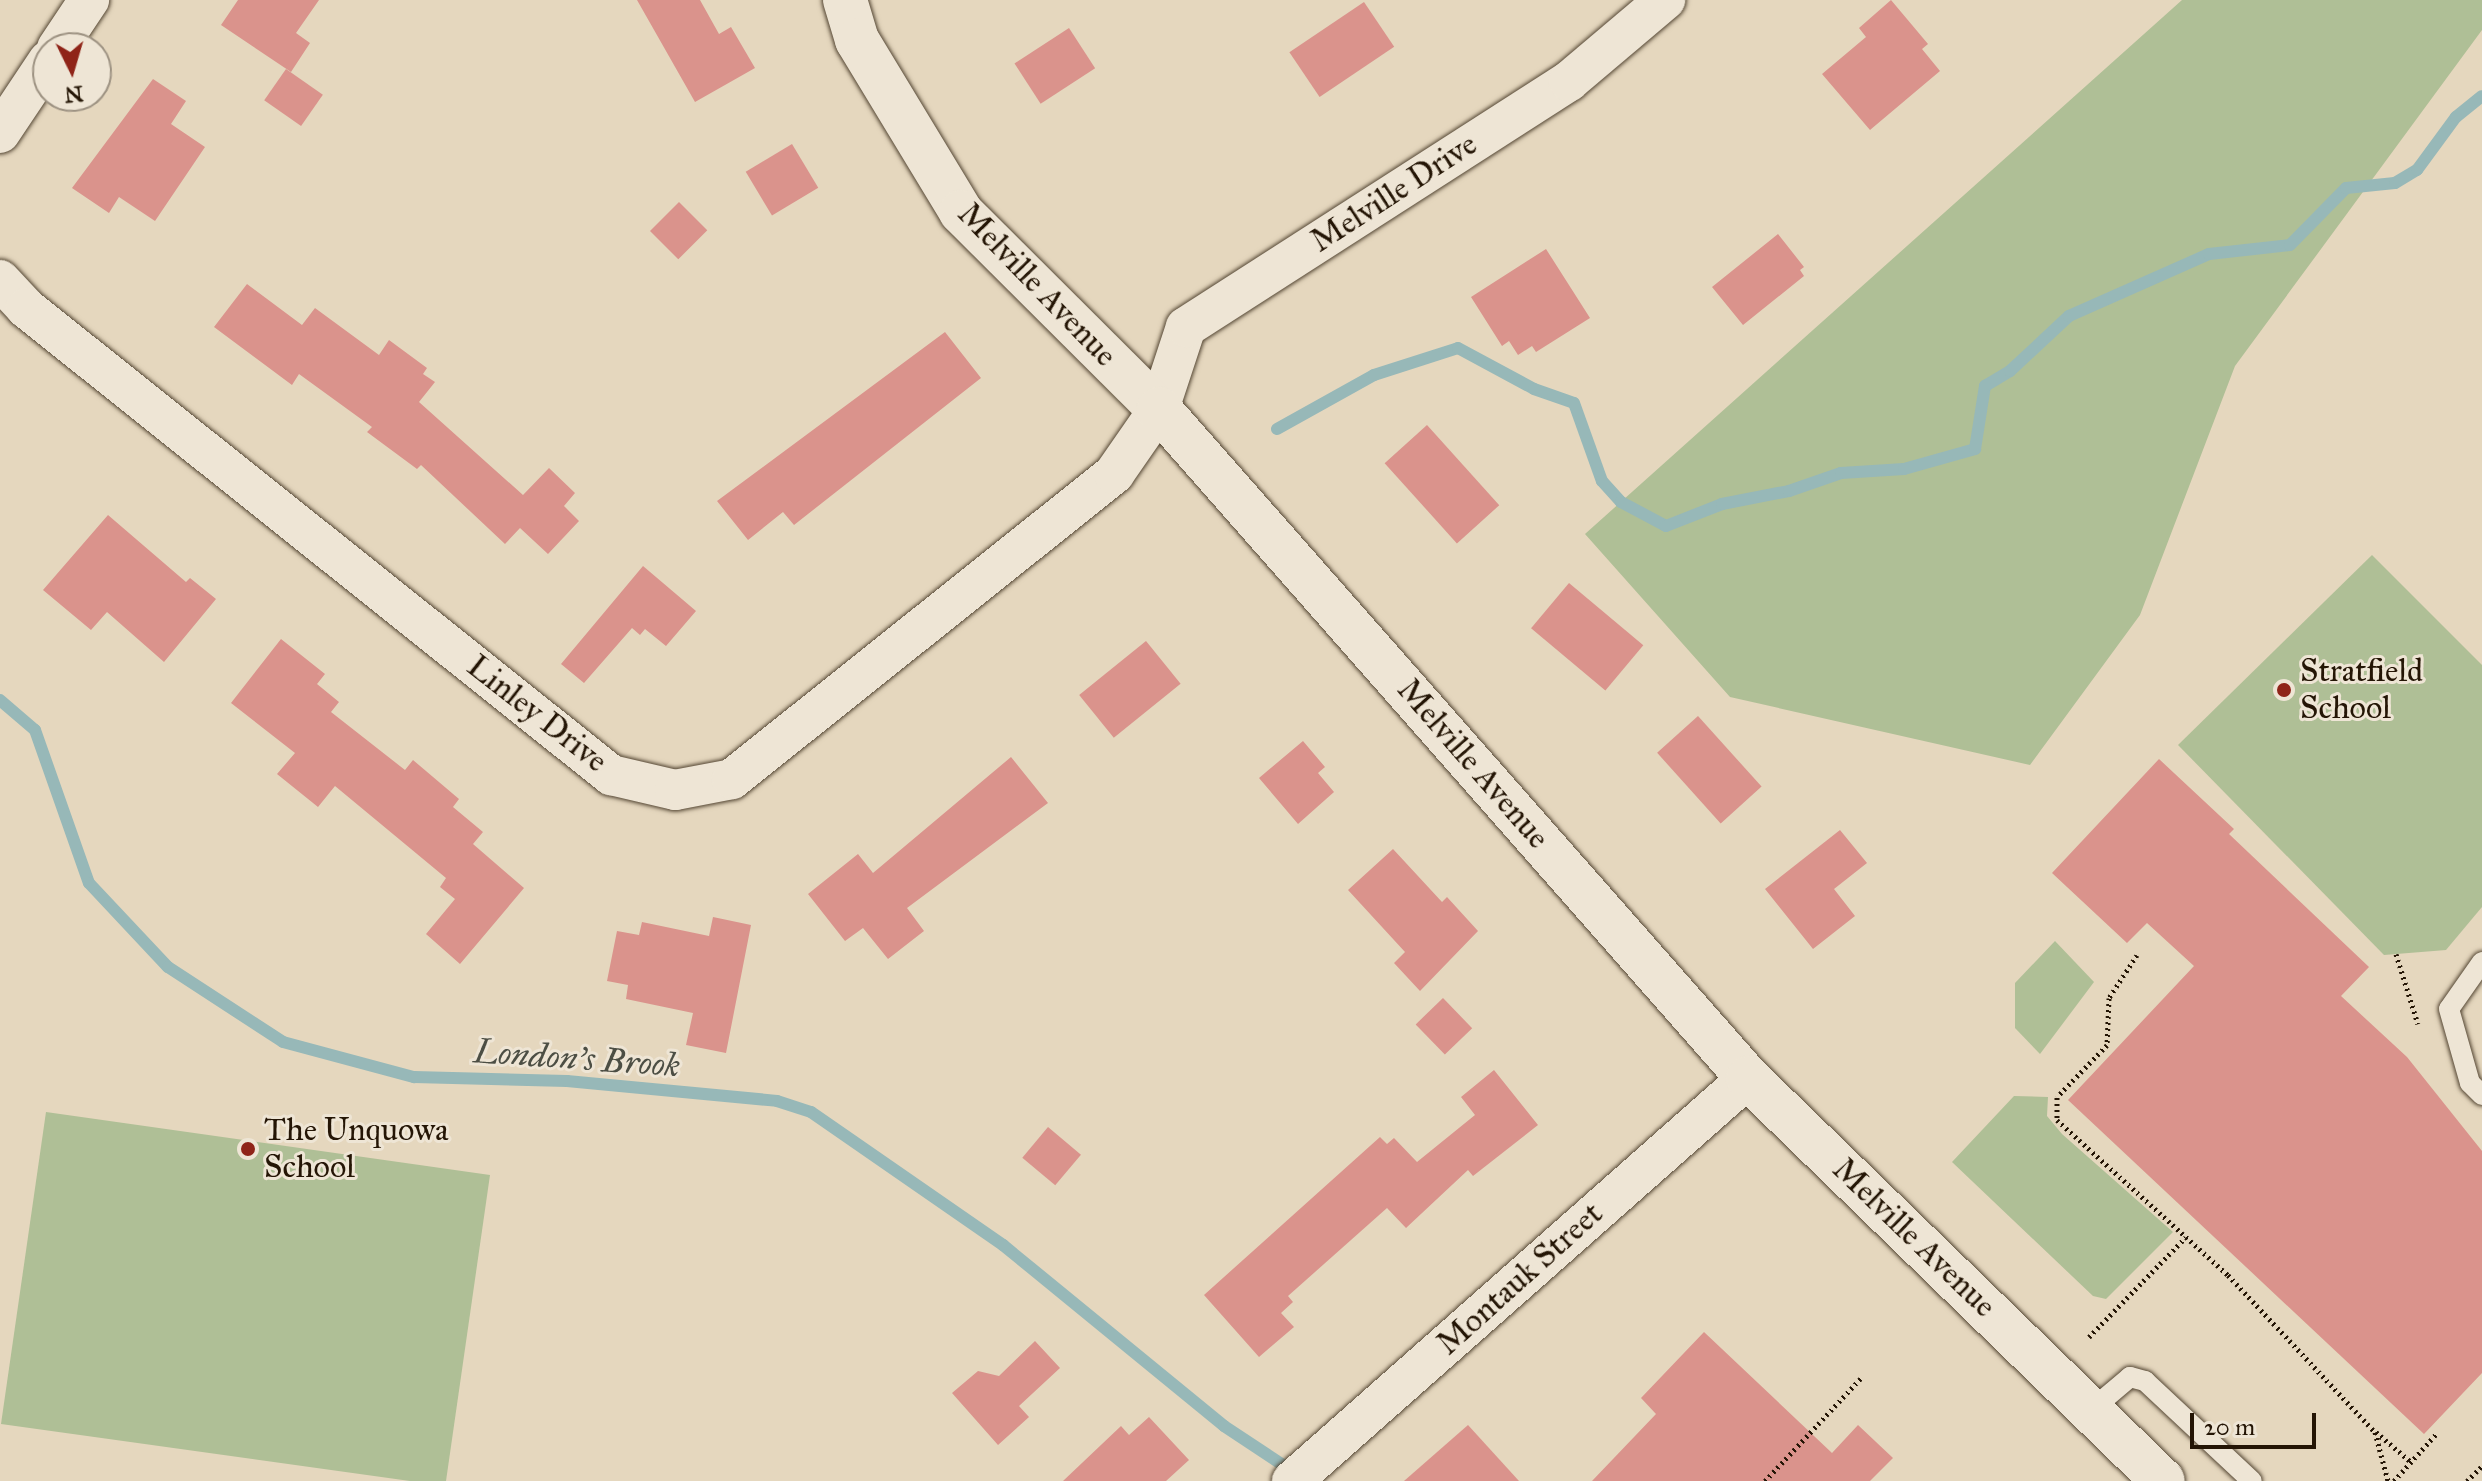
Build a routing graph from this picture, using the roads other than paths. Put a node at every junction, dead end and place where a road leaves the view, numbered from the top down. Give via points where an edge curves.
1 (89, 0) edge
2 (845, 0) edge
3 (1665, 0) edge
4 (68, 32) edge
5 (32, 85) edge
6 (0, 133) edge
7 (0, 280) edge
8 (1159, 409) junction
9 (2482, 962) edge
10 (1748, 1078) junction
11 (2482, 1095) edge
12 (2091, 1410) junction
13 (1292, 1481) edge
14 (2163, 1481) edge
15 (2252, 1481) edge

1 - 4 street
2 - 8 street, Melville Avenue via 857,40 961,212
3 - 8 street, Melville Drive via 1569,81 1186,327
5 - 6 street
7 - 8 street, Linley Drive via 26,308 611,775 675,790 732,779 1114,474
8 - 10 street, Melville Avenue
9 - 11 lane via 2449,1009 2470,1083
10 - 12 street, Melville Avenue
10 - 13 street, Montauk Street
12 - 14 street, Melville Avenue
12 - 15 lane via 2130,1377 2145,1381

